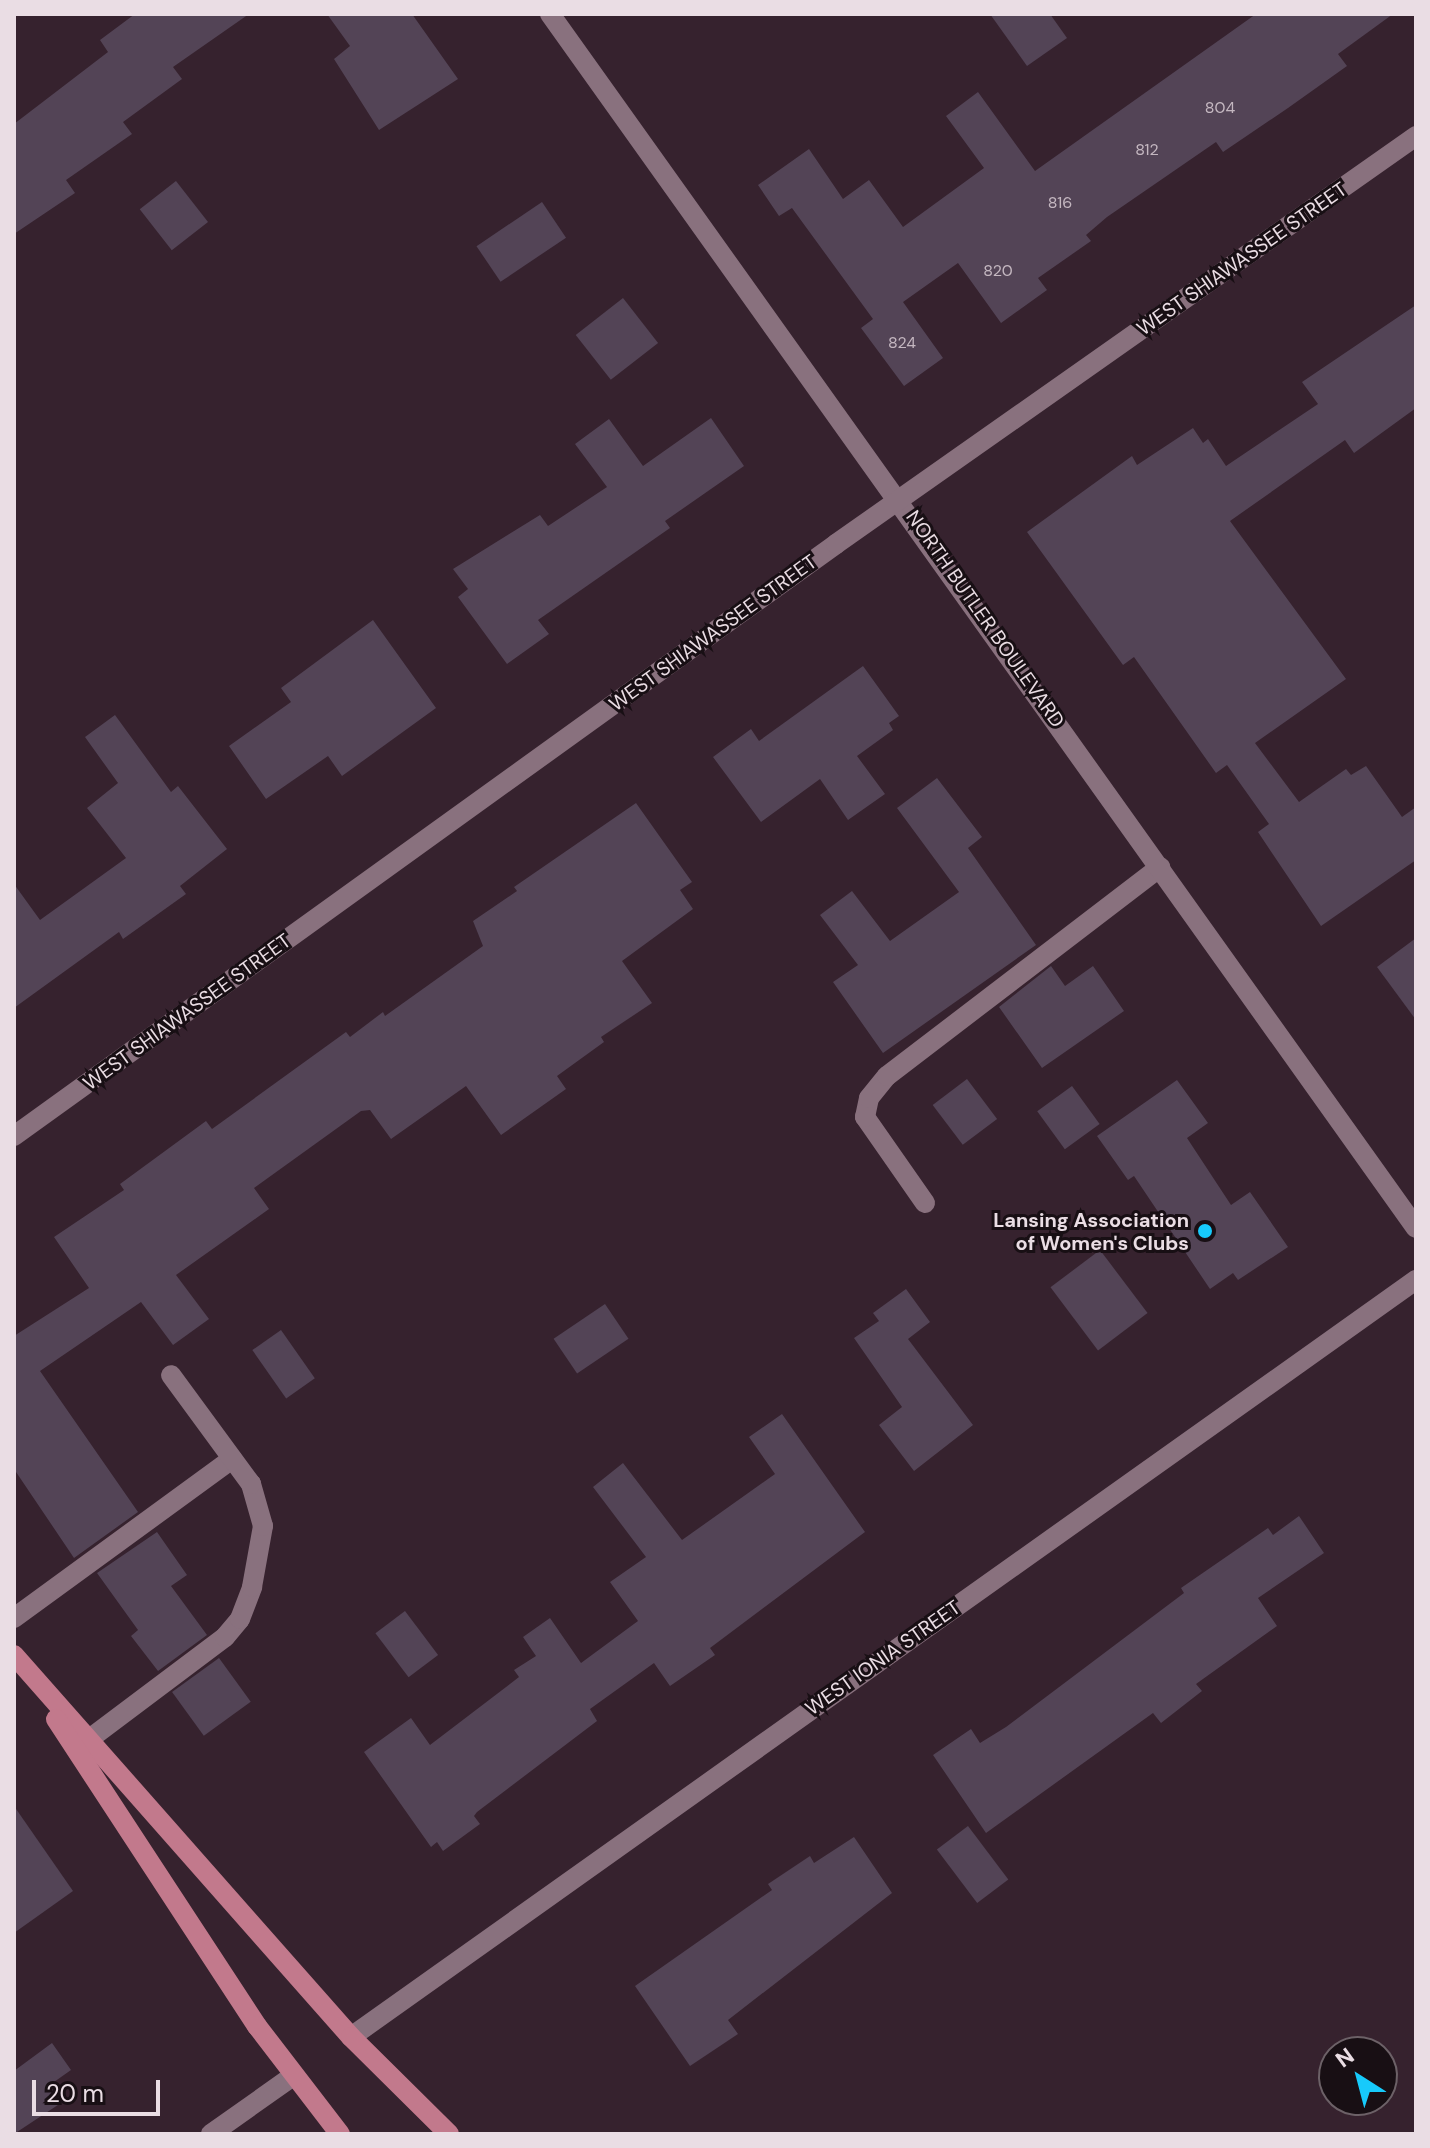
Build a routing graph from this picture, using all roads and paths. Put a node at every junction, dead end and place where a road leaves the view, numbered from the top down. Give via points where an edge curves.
1 (550, 14) edge
2 (1416, 136) edge
3 (899, 498) junction
4 (1160, 867) junction
5 (14, 1136) edge
6 (925, 1203) dead end
7 (1416, 1228) edge
8 (1416, 1280) edge
9 (171, 1375) dead end
10 (232, 1459) junction
11 (14, 1618) edge
12 (14, 1655) edge
13 (88, 1740) junction
14 (351, 2037) junction
15 (293, 2076) junction
16 (211, 2134) edge
17 (340, 2134) edge
18 (449, 2134) edge

1 - 3 street, NORTH BUTLER BOULEVARD
2 - 3 street, WEST SHIAWASSEE STREET
3 - 4 street, NORTH BUTLER BOULEVARD
3 - 5 street, WEST SHIAWASSEE STREET
4 - 6 street via 887,1076 869,1098 865,1117
4 - 7 street, NORTH BUTLER BOULEVARD
8 - 14 street, WEST IONIA STREET
9 - 10 street
10 - 11 street
10 - 13 street via 251,1484 263,1526 240,1619 225,1637
12 - 13 main road
12 - 15 main road
13 - 14 main road
14 - 18 main road
15 - 16 street
15 - 17 main road

